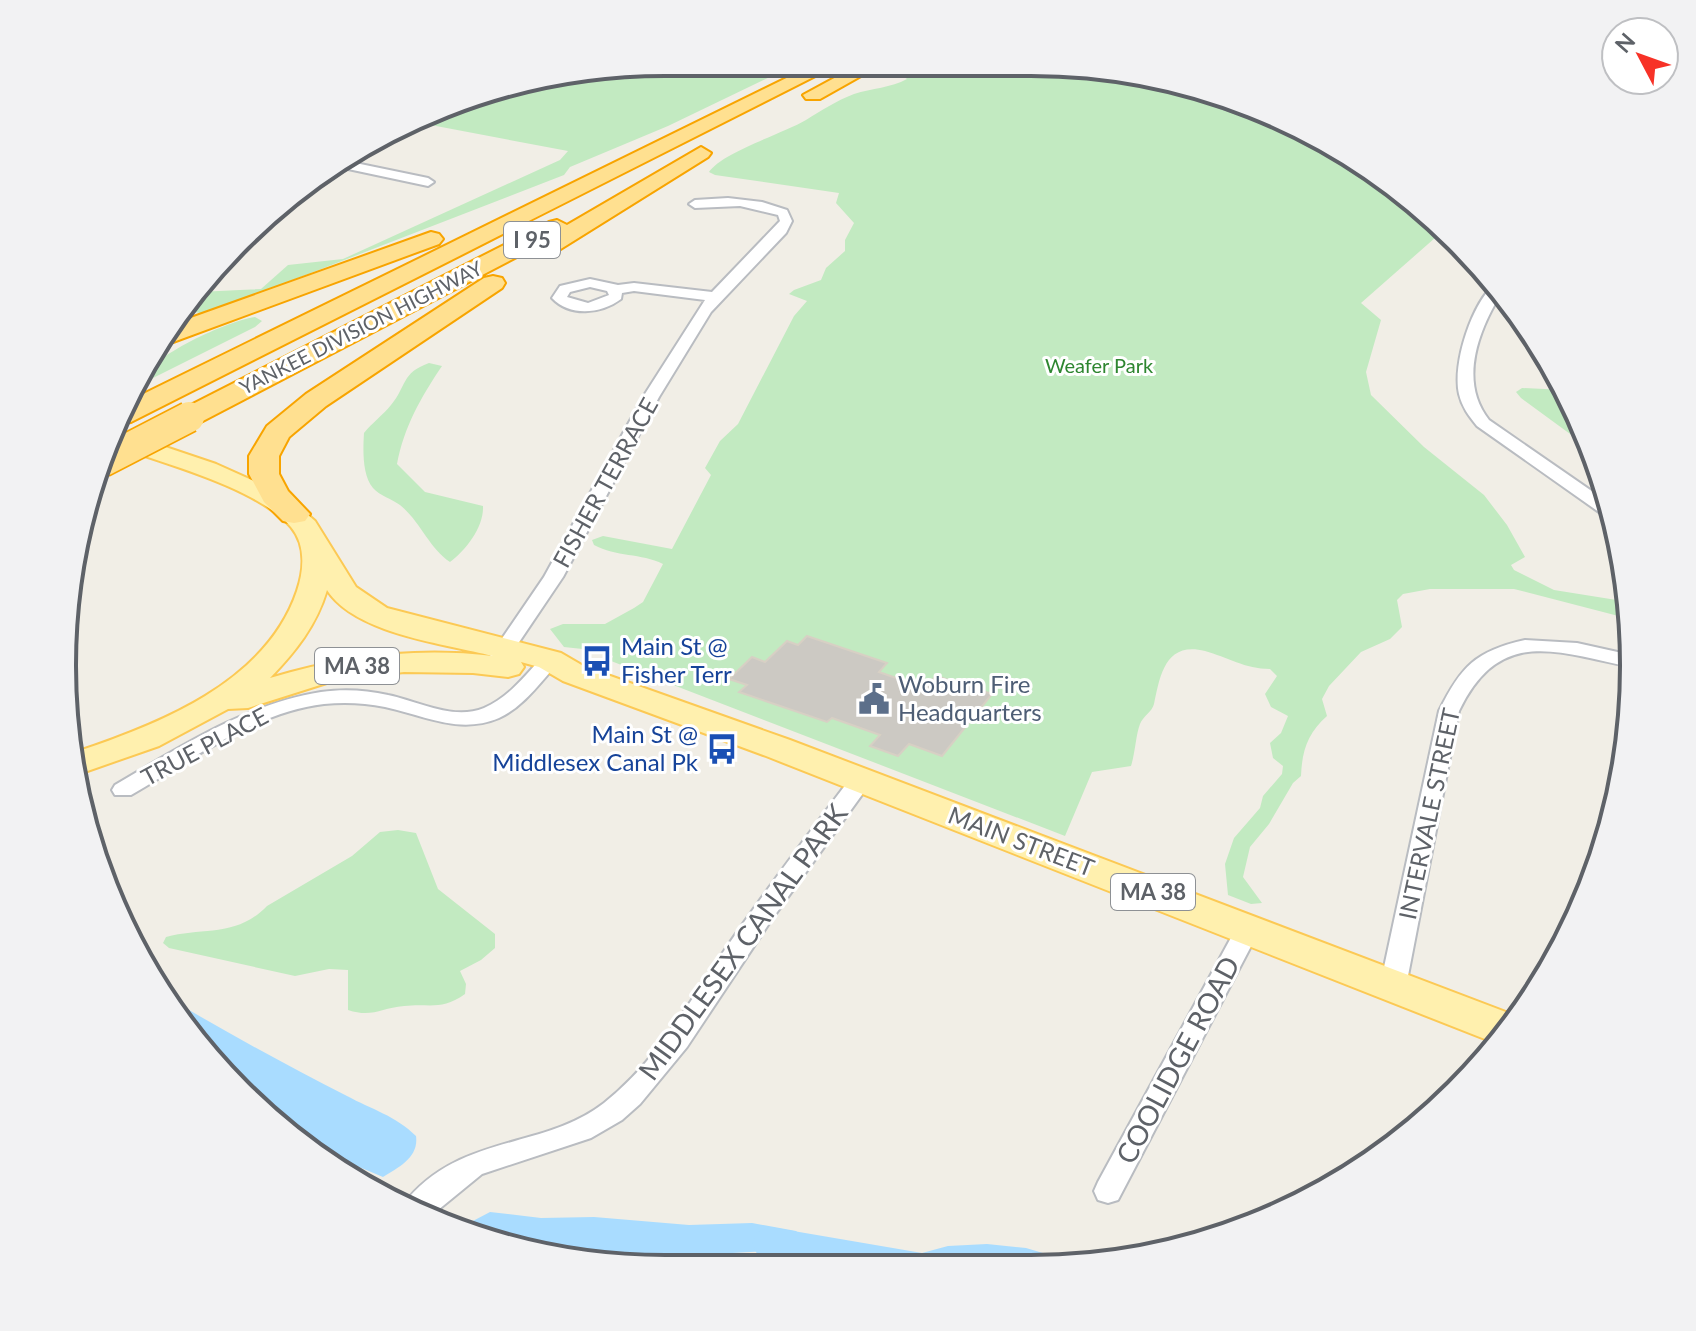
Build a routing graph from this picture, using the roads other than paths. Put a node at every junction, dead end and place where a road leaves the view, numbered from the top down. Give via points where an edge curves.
1 (806, 76) edge
2 (850, 76) edge
3 (660, 148) junction
4 (701, 153) junction
5 (353, 166) edge
6 (428, 182) dead end
7 (695, 204) dead end
8 (615, 290) dead end
9 (715, 297) junction
10 (1491, 299) edge
11 (181, 330) edge
12 (135, 409) edge
13 (121, 440) edge
14 (115, 455) edge
15 (1597, 502) edge
16 (294, 514) junction
17 (316, 546) junction
18 (500, 657) junction
19 (1620, 659) edge
20 (554, 669) junction
21 (151, 737) junction
22 (84, 761) edge
23 (861, 780) junction
24 (123, 790) dead end
25 (1248, 929) junction
26 (1393, 986) junction
27 (1497, 1026) edge
28 (1108, 1191) dead end
29 (425, 1203) edge

1 - 3 highway, YANKEE DIVISION HIGHWAY / I 95
2 - 4 highway, YANKEE DIVISION HIGHWAY / I 95
3 - 11 highway via 443,235
3 - 12 highway, YANKEE DIVISION HIGHWAY / I 95
4 - 14 highway, YANKEE DIVISION HIGHWAY / I 95, bridge
4 - 16 highway via 514,269 287,422 271,441 263,465 275,495
5 - 6 street
7 - 9 street, FISHER TERRACE via 759,205 786,218 781,230
8 - 9 street via 634,287
9 - 18 street, FISHER TERRACE via 657,390 563,564
10 - 15 street via 1472,342 1467,405 1483,423
13 - 16 main road, MA 38 via 258,492
16 - 17 main road, MA 38
17 - 18 main road, MAIN STREET / MA 38 via 344,593 370,612
17 - 21 main road via 310,600 279,651 235,688
18 - 20 main road, MAIN STREET / MA 38
18 - 21 main road, MAIN STREET / MA 38 via 334,670 262,691
19 - 26 street, INTERVALE STREET via 1561,646 1521,645 1494,654 1464,681 1449,711
20 - 23 main road, MAIN STREET / MA 38
20 - 24 street, TRUE PLACE via 509,705 469,719 349,697 279,708
21 - 22 main road, MA 38
23 - 25 main road, MAIN STREET / MA 38
23 - 29 street, MIDDLESEX CANAL PARK via 633,1093 576,1134 471,1167
25 - 26 main road, MAIN STREET / MA 38
25 - 28 street, COOLIDGE ROAD
26 - 27 main road, MAIN STREET / MA 38

